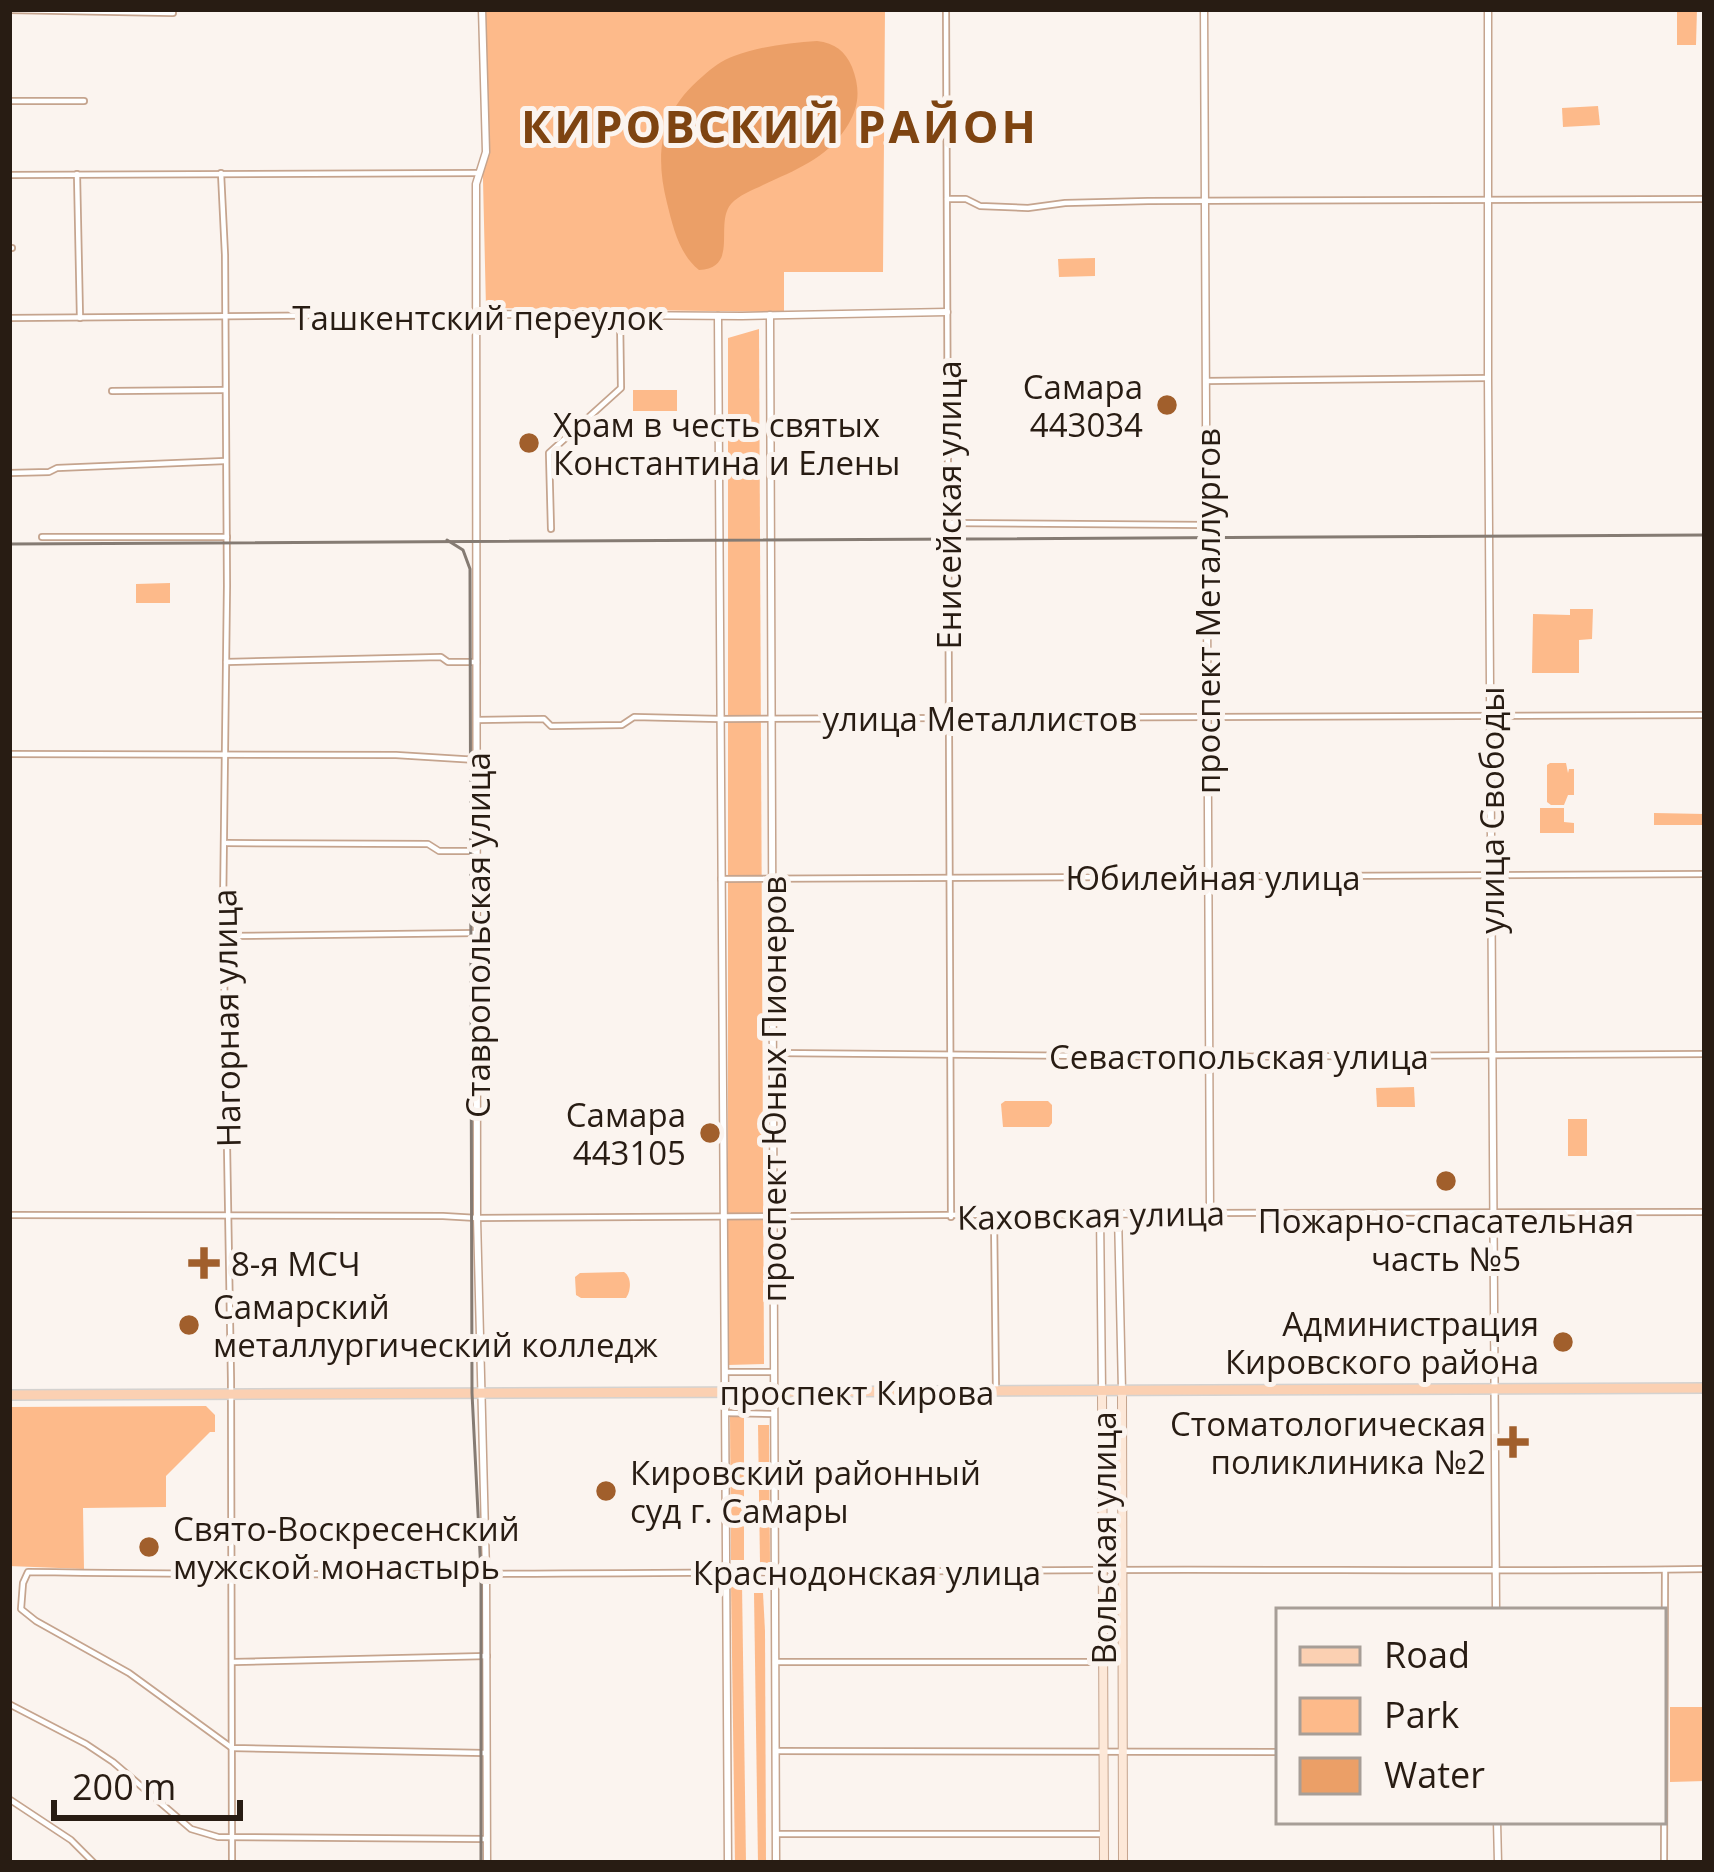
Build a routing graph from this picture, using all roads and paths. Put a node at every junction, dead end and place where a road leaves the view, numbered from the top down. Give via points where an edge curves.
1 (482, 9) edge
2 (946, 9) edge
3 (1204, 9) edge
4 (1488, 9) edge
5 (9, 10) edge
6 (173, 13) dead end
7 (9, 101) edge
8 (84, 101) dead end
9 (221, 173) junction
10 (478, 173) junction
11 (77, 174) junction
12 (9, 175) edge
13 (1705, 199) edge
14 (947, 200) junction
15 (1490, 200) junction
16 (1205, 201) junction
17 (947, 312) junction
18 (476, 314) junction
19 (620, 315) junction
20 (770, 315) junction
21 (718, 316) junction
22 (9, 318) edge
23 (80, 318) junction
24 (225, 318) junction
25 (1488, 377) junction
26 (1206, 380) junction
27 (224, 390) junction
28 (112, 391) dead end
29 (225, 461) junction
30 (9, 472) edge
31 (948, 523) junction
32 (1206, 525) junction
33 (551, 529) dead end
34 (42, 537) dead end
35 (227, 537) junction
36 (226, 662) junction
37 (477, 662) junction
38 (1705, 715) edge
39 (1490, 716) junction
40 (1207, 717) junction
41 (949, 718) junction
42 (720, 719) junction
43 (772, 719) junction
44 (477, 720) junction
45 (9, 754) edge
46 (224, 754) junction
47 (477, 760) junction
48 (224, 842) junction
49 (477, 851) junction
50 (1491, 874) junction
51 (1705, 874) edge
52 (1208, 878) junction
53 (722, 879) junction
54 (772, 879) junction
55 (950, 879) junction
56 (477, 933) junction
57 (223, 936) junction
58 (773, 1053) junction
59 (1705, 1054) edge
60 (1492, 1055) junction
61 (950, 1056) junction
62 (1209, 1057) junction
63 (1493, 1212) junction
64 (1705, 1212) edge
65 (1210, 1213) junction
66 (1100, 1214) junction
67 (1118, 1214) junction
68 (9, 1215) edge
69 (724, 1216) junction
70 (774, 1216) junction
71 (994, 1216) junction
72 (228, 1217) junction
73 (951, 1217) junction
74 (477, 1218) junction
75 (725, 1372) junction
76 (774, 1372) junction
77 (1705, 1388) edge
78 (1494, 1389) junction
79 (1102, 1390) junction
80 (1122, 1390) junction
81 (996, 1391) junction
82 (725, 1392) junction
83 (774, 1392) junction
84 (482, 1393) junction
85 (231, 1394) junction
86 (9, 1395) edge
87 (725, 1413) junction
88 (774, 1414) junction
89 (1496, 1569) junction
90 (1705, 1569) edge
91 (1103, 1570) junction
92 (1665, 1570) junction
93 (1123, 1571) junction
94 (486, 1573) junction
95 (726, 1573) junction
96 (775, 1574) junction
97 (231, 1575) junction
98 (1496, 1608) edge
99 (1665, 1608) edge
100 (487, 1656) junction
101 (1103, 1660) junction
102 (232, 1662) junction
103 (776, 1662) junction
104 (1123, 1662) junction
105 (9, 1704) edge
106 (232, 1748) junction
107 (776, 1751) junction
108 (1103, 1751) junction
109 (1276, 1752) edge
110 (485, 1753) junction
111 (1123, 1753) junction
112 (9, 1799) edge
113 (1497, 1824) edge
114 (1664, 1824) edge
115 (776, 1834) junction
116 (1104, 1834) junction
117 (232, 1836) junction
118 (486, 1838) junction
119 (94, 1863) edge
120 (232, 1863) edge
121 (487, 1863) edge
122 (728, 1863) edge
123 (776, 1863) edge
124 (1104, 1863) edge
125 (1124, 1863) edge
126 (1498, 1863) edge
127 (1664, 1863) edge

1 - 10 street, Ставропольская улица via 486,152
2 - 14 street, Енисейская улица
3 - 16 street, проспект Металлургов
4 - 15 street, улица Свободы
5 - 6 street
7 - 8 street
9 - 10 street
9 - 11 street
9 - 24 street, Нагорная улица
10 - 18 street, Ставропольская улица
11 - 12 street
11 - 23 street
13 - 15 street
14 - 16 street via 1028,208
14 - 17 street, Енисейская улица
15 - 16 street
15 - 25 street, улица Свободы
16 - 26 street, проспект Металлургов
17 - 20 street, Ташкентский переулок
17 - 31 street, Енисейская улица
18 - 19 street, Ташкентский переулок
18 - 24 street, Ташкентский переулок
18 - 37 street, Ставропольская улица
19 - 21 street, Ташкентский переулок
19 - 33 street via 621,388 549,454
20 - 21 street, Ташкентский переулок
20 - 43 street, проспект Юных Пионеров
21 - 42 street, проспект Юных Пионеров
22 - 23 street, Ташкентский переулок
23 - 24 street, Ташкентский переулок
24 - 27 street, Нагорная улица
25 - 26 street
25 - 39 street, улица Свободы
26 - 32 street, проспект Металлургов
27 - 28 street
27 - 29 street, Нагорная улица
29 - 30 street
29 - 35 street, Нагорная улица
31 - 32 street
31 - 41 street, Енисейская улица
32 - 40 street, проспект Металлургов
34 - 35 street
35 - 36 street, Нагорная улица
36 - 37 street
36 - 46 street, Нагорная улица
37 - 44 street, Ставропольская улица
38 - 39 street, улица Металлистов
39 - 40 street, улица Металлистов
39 - 50 street, улица Свободы
40 - 41 street, улица Металлистов
40 - 52 street, проспект Металлургов
41 - 43 street, улица Металлистов
41 - 55 street, Енисейская улица
42 - 43 street, улица Металлистов
42 - 44 street, улица Металлистов via 550,726 544,719
42 - 53 street, проспект Юных Пионеров
43 - 54 street, проспект Юных Пионеров
44 - 47 street, Ставропольская улица
45 - 46 street
46 - 47 street
46 - 48 street, Нагорная улица
47 - 49 street, Ставропольская улица
48 - 49 street
48 - 57 street, Нагорная улица
49 - 56 street, Ставропольская улица
50 - 51 street, Юбилейная улица
50 - 52 street, Юбилейная улица
50 - 60 street, улица Свободы
52 - 55 street, Юбилейная улица
52 - 62 street, проспект Металлургов
53 - 54 street, Юбилейная улица
53 - 69 street, проспект Юных Пионеров
54 - 55 street, Юбилейная улица
54 - 58 street, проспект Юных Пионеров
55 - 61 street, Енисейская улица
56 - 57 street
56 - 74 street, Ставропольская улица
57 - 72 street, Нагорная улица
58 - 61 street, Севастопольская улица
58 - 70 street, проспект Юных Пионеров
59 - 60 street, Севастопольская улица
60 - 62 street, Севастопольская улица
60 - 63 street, улица Свободы
61 - 62 street, Севастопольская улица
61 - 73 street, Енисейская улица
62 - 65 street, проспект Металлургов
63 - 64 street, Каховская улица
63 - 65 street, Каховская улица
63 - 78 street, улица Свободы
65 - 67 street, Каховская улица
66 - 67 street, Каховская улица
66 - 71 street, Каховская улица
66 - 79 street, Вольская улица
67 - 80 street, Вольская улица
68 - 72 street, Каховская улица
69 - 70 street, Каховская улица
69 - 74 street, Каховская улица
69 - 75 street, проспект Юных Пионеров
70 - 73 street, Каховская улица
70 - 76 street, проспект Юных Пионеров
71 - 73 street, Каховская улица
71 - 81 street
72 - 74 street, Каховская улица
72 - 85 street, Нагорная улица
74 - 84 street, Ставропольская улица
75 - 76 street
75 - 82 street, проспект Юных Пионеров
76 - 83 street, проспект Юных Пионеров
77 - 78 main road, проспект Кирова
78 - 80 main road, проспект Кирова
78 - 89 street, улица Свободы
79 - 80 main road, проспект Кирова
79 - 81 main road, проспект Кирова
79 - 91 main road, Вольская улица
80 - 93 main road, Вольская улица
81 - 83 main road, проспект Кирова
82 - 83 main road, проспект Кирова
82 - 84 main road, проспект Кирова
82 - 87 street, проспект Юных Пионеров
83 - 88 street, проспект Юных Пионеров
84 - 85 main road, проспект Кирова
84 - 94 street, Ставропольская улица
85 - 86 main road, проспект Кирова
85 - 97 street, Нагорная улица
87 - 88 street
87 - 95 street, проспект Юных Пионеров
88 - 96 street, проспект Юных Пионеров
89 - 92 street, Краснодонская улица
89 - 93 street, Краснодонская улица
89 - 98 street, улица Свободы
90 - 92 street, Краснодонская улица
91 - 93 street, Краснодонская улица
91 - 96 street, Краснодонская улица
91 - 101 main road, Вольская улица
92 - 99 street
93 - 104 main road, Вольская улица
94 - 95 street, Краснодонская улица
94 - 97 street, Краснодонская улица
94 - 100 street, Ставропольская улица
95 - 96 street, Краснодонская улица
95 - 122 street, проспект Юных Пионеров
96 - 103 street, проспект Юных Пионеров
97 - 102 street, Нагорная улица
97 - 106 street, Краснодонская улица via 28,1572 21,1609
100 - 102 street
100 - 110 street, Ставропольская улица
101 - 103 street
101 - 104 street
101 - 108 main road, Вольская улица
102 - 106 street, Нагорная улица
103 - 107 street, проспект Юных Пионеров
104 - 111 main road, Вольская улица
105 - 117 street via 100,1753 191,1829
106 - 110 street
106 - 117 street, Нагорная улица
107 - 108 street
107 - 115 street, проспект Юных Пионеров
108 - 111 street
108 - 116 main road, Вольская улица
109 - 111 street
110 - 118 street, Ставропольская улица
111 - 125 main road, Вольская улица
112 - 119 street
113 - 126 street
114 - 127 street
115 - 116 street
115 - 123 street, проспект Юных Пионеров
116 - 124 main road, Вольская улица
117 - 118 street
117 - 120 street, Нагорная улица
118 - 121 street, Ставропольская улица

